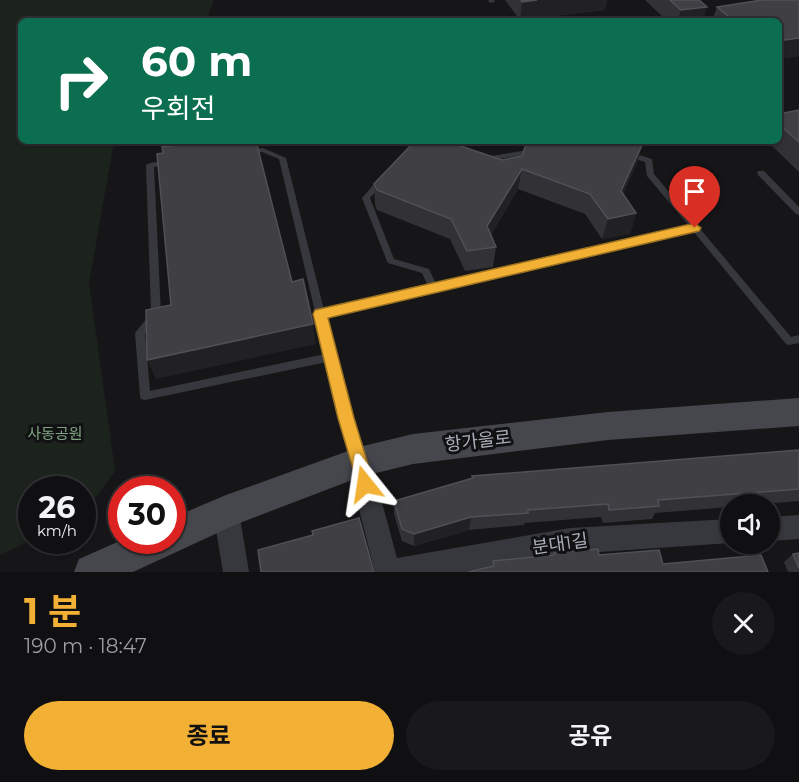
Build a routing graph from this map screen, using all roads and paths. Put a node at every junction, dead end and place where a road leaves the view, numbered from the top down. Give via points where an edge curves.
1 (544, 149) edge
2 (619, 151) edge
3 (241, 153) edge
4 (184, 160) edge
5 (478, 160) edge
6 (761, 173) dead end
7 (387, 175) edge
8 (799, 212) edge
9 (695, 228) junction
10 (433, 288) junction
11 (320, 314) junction
12 (799, 339) edge
13 (331, 357) junction
14 (799, 412) edge
15 (359, 462) junction
16 (226, 512) junction
17 (799, 527) edge
18 (780, 528) edge
19 (186, 530) edge
20 (720, 532) edge
21 (132, 554) edge
22 (92, 572) edge
23 (236, 572) edge
24 (389, 572) edge

1 - 5 lane
2 - 9 lane via 649,161 650,174
3 - 11 lane via 264,150 282,158
4 - 13 lane via 150,165 156,314 140,333 145,396
6 - 8 lane
7 - 10 lane via 366,198 391,261 426,271
9 - 10 lane
9 - 12 lane via 789,342
10 - 11 lane
11 - 13 lane
13 - 15 lane
14 - 15 main road, 항가울로 via 608,426 413,449
15 - 16 main road, 항가울로
15 - 24 street, 분대1길
16 - 19 main road, 항가울로
16 - 23 street
17 - 18 street
20 - 24 street, 분대1길 via 570,541
21 - 22 main road

